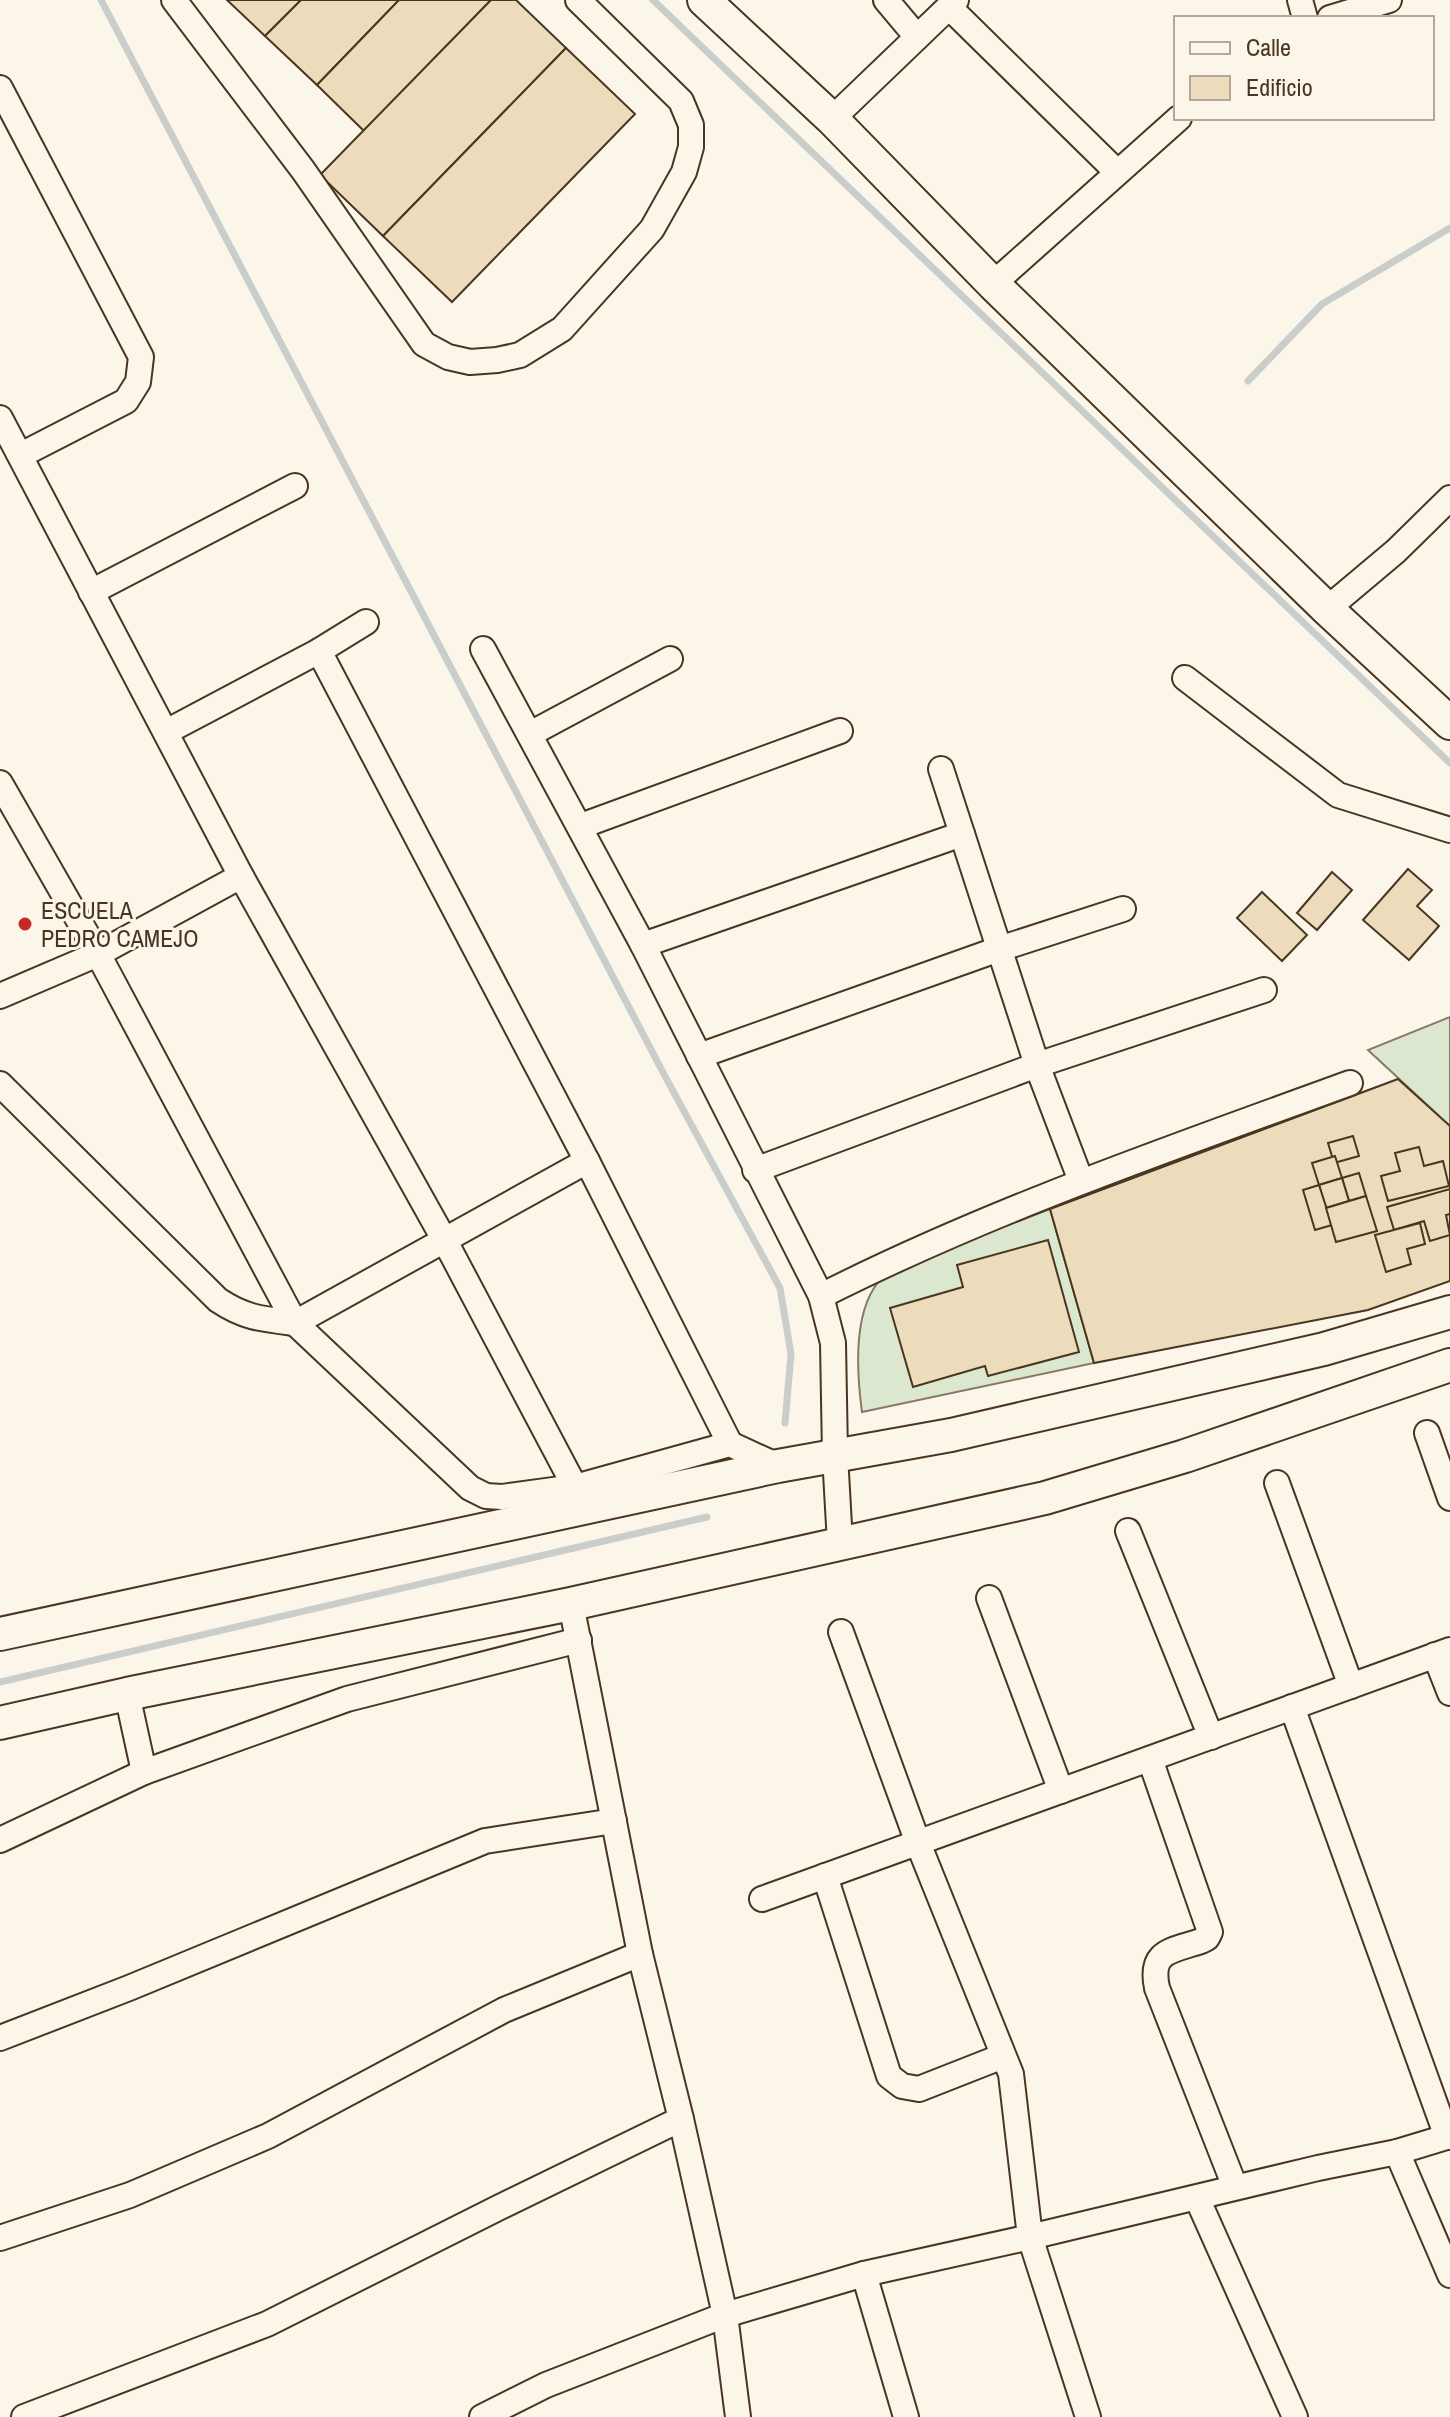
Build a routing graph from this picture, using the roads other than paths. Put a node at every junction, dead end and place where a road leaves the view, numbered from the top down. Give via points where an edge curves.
1 (174, 0) edge
2 (578, 0) edge
3 (704, 0) edge
4 (886, 0) edge
5 (1389, 0) edge
6 (952, 3) edge
7 (1337, 16) edge
8 (917, 37) junction
9 (1, 94) edge
10 (832, 119) junction
11 (1177, 120) edge
12 (1117, 172) junction
13 (993, 284) junction
14 (0, 418) edge
15 (21, 455) junction
16 (295, 486) dead end
17 (1450, 498) edge
18 (91, 592) junction
19 (1327, 609) junction
20 (366, 622) dead end
21 (483, 649) dead end
22 (319, 651) junction
23 (670, 659) dead end
24 (1185, 678) dead end
25 (1450, 723) edge
26 (840, 731) dead end
27 (166, 732) junction
28 (530, 734) junction
29 (941, 769) dead end
30 (0, 783) edge
31 (7, 813) edge
32 (581, 826) junction
33 (1450, 830) edge
34 (962, 834) junction
35 (241, 876) junction
36 (1123, 909) dead end
37 (643, 945) junction
38 (999, 949) junction
39 (98, 954) junction
40 (1264, 990) dead end
41 (0, 996) edge
42 (699, 1056) junction
43 (1037, 1065) junction
44 (1350, 1083) dead end
45 (0, 1084) edge
46 (587, 1161) junction
47 (755, 1170) junction
48 (1081, 1181) junction
49 (445, 1241) junction
50 (821, 1296) junction
51 (1450, 1312) edge
52 (295, 1323) junction
53 (1450, 1365) edge
54 (1427, 1433) dead end
55 (730, 1444) junction
56 (835, 1455) junction
57 (778, 1466) junction
58 (1277, 1483) dead end
59 (575, 1487) junction
60 (1450, 1498) edge
61 (1128, 1531) dead end
62 (840, 1543) junction
63 (989, 1598) dead end
64 (571, 1604) junction
65 (841, 1632) dead end
66 (0, 1634) edge
67 (579, 1640) junction
68 (1443, 1652) edge
69 (1351, 1686) junction
70 (1450, 1693) edge
71 (127, 1694) junction
72 (1292, 1707) junction
73 (0, 1723) edge
74 (1211, 1737) junction
75 (1150, 1759) junction
76 (144, 1772) junction
77 (1061, 1791) junction
78 (614, 1821) junction
79 (0, 1840) edge
80 (918, 1843) junction
81 (825, 1876) junction
82 (762, 1899) dead end
83 (640, 1954) junction
84 (0, 2038) edge
85 (1003, 2056) junction
86 (681, 2119) junction
87 (1449, 2136) edge
88 (1397, 2152) junction
89 (1235, 2187) junction
90 (1197, 2198) junction
91 (1030, 2237) junction
92 (0, 2238) edge
93 (864, 2274) junction
94 (1450, 2275) edge
95 (725, 2315) junction
96 (24, 2417) edge
97 (482, 2417) edge
98 (738, 2417) edge
99 (906, 2417) edge
100 (1088, 2417) edge
101 (1295, 2417) edge

1 - 2 street via 303,170 424,344 470,362 520,355 562,329 652,229 684,172 691,125 681,101
3 - 10 main road
4 - 8 street
5 - 7 street
6 - 8 street
6 - 12 street
8 - 10 street
9 - 15 street via 141,357 138,382 126,401
10 - 13 main road
11 - 12 street
12 - 13 street
13 - 19 main road
14 - 15 street
15 - 18 street
16 - 18 street
17 - 19 street
18 - 27 street
19 - 25 main road
20 - 22 street
21 - 28 street
22 - 27 street
22 - 46 street
23 - 28 street
24 - 33 street via 1338,795
26 - 32 street
27 - 35 street
28 - 32 street
29 - 34 street
30 - 31 street
31 - 39 street
32 - 37 street
34 - 37 street
34 - 38 street
35 - 39 street
35 - 49 street
36 - 38 street
37 - 42 street
38 - 42 street
38 - 43 street
39 - 41 street
39 - 52 street
40 - 43 street
42 - 47 street
43 - 47 street
43 - 48 street
44 - 48 street
45 - 52 street via 218,1300 239,1313
46 - 49 street
46 - 55 street
47 - 50 street
48 - 50 street
49 - 52 street
49 - 59 street
50 - 56 street via 833,1343
51 - 56 main road via 1324,1349 951,1435
52 - 59 street via 470,1488 502,1497
53 - 62 main road via 1045,1498
54 - 60 street
55 - 57 street
55 - 59 street
56 - 57 main road
56 - 62 street
57 - 66 main road
58 - 69 street
61 - 74 street
62 - 64 main road
63 - 77 street
64 - 67 street
64 - 71 main road
65 - 80 street
67 - 76 street via 347,1699
67 - 78 street
68 - 69 street
68 - 70 street
69 - 72 street
71 - 73 main road
71 - 76 street
72 - 74 street
72 - 87 street
74 - 75 street
75 - 77 street
75 - 89 street via 1210,1932 1201,1941 1162,1956 1154,1969 1157,1988
76 - 79 street
77 - 80 street
78 - 83 street
78 - 84 street via 485,1841
80 - 81 street
80 - 85 street
81 - 82 street
81 - 85 street via 889,2076 902,2086 919,2089
83 - 86 street
83 - 92 street via 504,2010 268,2136 130,2195
85 - 91 street via 1011,2074
86 - 95 street
86 - 96 street via 267,2324
87 - 88 street
88 - 89 street
88 - 94 street
89 - 90 street
90 - 91 street
90 - 101 street
91 - 93 street
91 - 100 street
93 - 95 street
93 - 99 street
95 - 97 street via 546,2385
95 - 98 street

